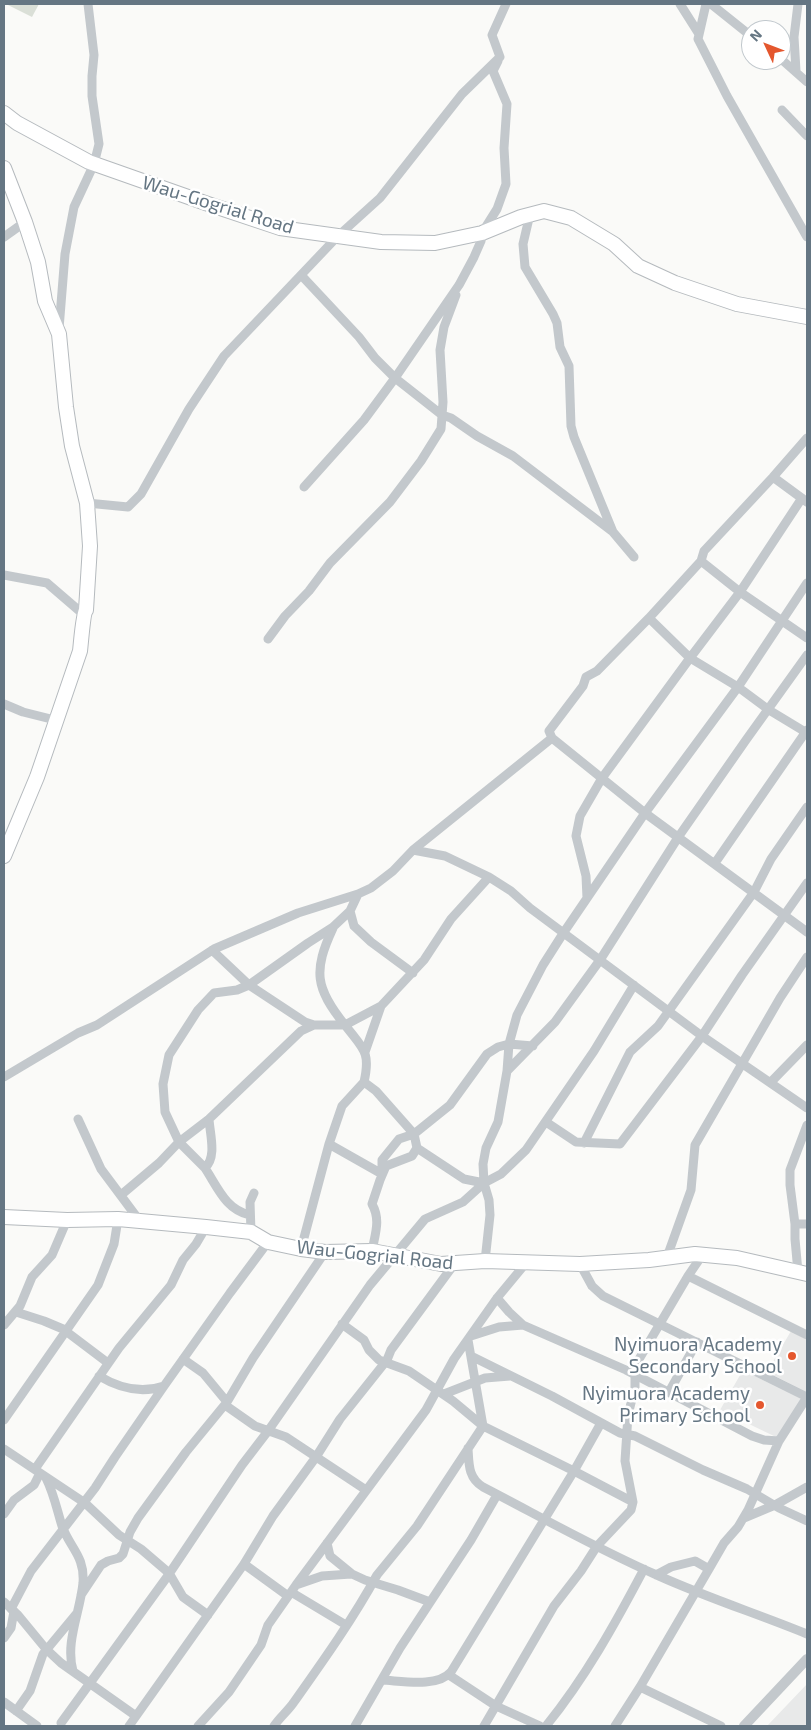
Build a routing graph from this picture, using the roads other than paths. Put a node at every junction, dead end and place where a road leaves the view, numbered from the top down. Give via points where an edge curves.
1 (88, 4) edge
2 (506, 4) edge
3 (680, 4) edge
4 (706, 4) edge
5 (711, 4) edge
6 (798, 4) edge
7 (741, 28) edge
8 (699, 34) junction
9 (500, 57) junction
10 (791, 68) edge
11 (796, 72) junction
12 (807, 82) edge
13 (782, 110) dead end
14 (4, 113) edge
15 (807, 136) edge
16 (94, 164) junction
17 (4, 168) edge
18 (530, 214) junction
19 (24, 222) junction
20 (482, 234) junction
21 (4, 236) edge
22 (338, 236) junction
23 (807, 237) edge
24 (301, 275) junction
25 (459, 285) junction
26 (807, 317) edge
27 (59, 334) junction
28 (395, 378) junction
29 (442, 415) junction
30 (807, 438) edge
31 (773, 477) junction
32 (304, 487) dead end
33 (804, 500) edge
34 (87, 503) junction
35 (613, 532) junction
36 (634, 557) dead end
37 (701, 561) junction
38 (4, 575) edge
39 (807, 583) edge
40 (740, 592) junction
41 (83, 614) junction
42 (649, 618) junction
43 (782, 620) junction
44 (807, 638) edge
45 (268, 639) dead end
46 (807, 655) edge
47 (690, 658) junction
48 (738, 687) junction
49 (4, 704) edge
50 (769, 710) junction
51 (55, 720) junction
52 (807, 732) edge
53 (552, 738) junction
54 (602, 778) junction
55 (807, 808) edge
56 (645, 813) junction
57 (679, 836) junction
58 (413, 850) junction
59 (4, 856) edge
60 (715, 863) junction
61 (489, 877) junction
62 (807, 883) edge
63 (754, 892) junction
64 (358, 894) junction
65 (587, 899) junction
66 (350, 911) junction
67 (784, 916) junction
68 (333, 927) junction
69 (564, 932) junction
70 (807, 932) edge
71 (212, 950) junction
72 (807, 957) edge
73 (600, 960) junction
74 (413, 973) junction
75 (249, 985) junction
76 (634, 985) junction
77 (381, 1006) junction
78 (668, 1009) junction
79 (314, 1025) junction
80 (345, 1025) junction
81 (702, 1036) junction
82 (508, 1044) junction
83 (807, 1045) edge
84 (533, 1046) junction
85 (365, 1052) junction
86 (742, 1062) junction
87 (508, 1071) junction
88 (4, 1077) edge
89 (364, 1082) junction
90 (771, 1082) junction
91 (807, 1108) edge
92 (78, 1119) dead end
93 (209, 1119) junction
94 (546, 1122) junction
95 (807, 1125) edge
96 (414, 1134) junction
97 (179, 1142) junction
98 (584, 1143) junction
99 (330, 1144) junction
100 (417, 1148) junction
101 (205, 1168) junction
102 (382, 1174) junction
103 (484, 1184) junction
104 (254, 1192) dead end
105 (121, 1195) junction
106 (250, 1215) junction
107 (4, 1217) edge
108 (118, 1219) junction
109 (67, 1220) junction
110 (139, 1220) junction
111 (795, 1224) junction
112 (807, 1224) edge
113 (206, 1227) junction
114 (251, 1232) junction
115 (268, 1242) junction
116 (301, 1249) junction
117 (372, 1250) junction
118 (325, 1252) junction
119 (703, 1254) junction
120 (394, 1255) junction
121 (667, 1258) junction
122 (484, 1261) junction
123 (526, 1263) junction
124 (455, 1264) junction
125 (580, 1264) junction
126 (802, 1273) edge
127 (688, 1276) junction
128 (497, 1298) junction
129 (16, 1312) junction
130 (342, 1324) junction
131 (660, 1324) junction
132 (4, 1325) edge
133 (523, 1325) junction
134 (66, 1331) junction
135 (807, 1335) edge
136 (469, 1338) junction
137 (697, 1342) junction
138 (471, 1356) junction
139 (183, 1359) junction
140 (385, 1362) junction
141 (108, 1363) junction
142 (635, 1374) junction
143 (99, 1376) junction
144 (512, 1376) junction
145 (474, 1382) junction
146 (164, 1386) junction
147 (441, 1392) junction
148 (669, 1392) junction
149 (807, 1397) edge
150 (226, 1404) junction
151 (4, 1420) edge
152 (601, 1423) junction
153 (483, 1426) junction
154 (268, 1431) junction
155 (627, 1435) junction
156 (779, 1441) junction
157 (468, 1448) junction
158 (4, 1449) edge
159 (316, 1457) junction
160 (574, 1471) junction
161 (40, 1473) junction
162 (807, 1487) edge
163 (366, 1490) junction
164 (755, 1493) junction
165 (497, 1495) junction
166 (632, 1502) junction
167 (85, 1503) junction
168 (775, 1505) junction
169 (4, 1514) edge
170 (744, 1518) junction
171 (545, 1519) junction
172 (807, 1522) edge
173 (63, 1528) junction
174 (127, 1541) junction
175 (327, 1543) junction
176 (597, 1546) junction
177 (244, 1564) junction
178 (644, 1569) junction
179 (709, 1569) junction
180 (169, 1573) junction
181 (352, 1574) junction
182 (656, 1575) junction
183 (374, 1583) junction
184 (292, 1591) junction
185 (696, 1592) junction
186 (81, 1595) junction
187 (4, 1602) edge
188 (430, 1602) junction
189 (13, 1610) junction
190 (78, 1612) junction
191 (208, 1615) junction
192 (346, 1625) junction
193 (807, 1634) edge
194 (4, 1638) edge
195 (46, 1649) junction
196 (807, 1659) edge
197 (73, 1671) junction
198 (449, 1675) junction
199 (382, 1680) junction
200 (90, 1684) junction
201 (640, 1687) junction
202 (4, 1702) edge
203 (496, 1706) junction
204 (16, 1711) junction
205 (136, 1716) junction
206 (61, 1723) dead end
207 (37, 1726) edge
208 (129, 1726) edge
209 (198, 1726) edge
210 (274, 1726) edge
211 (355, 1726) edge
212 (484, 1726) edge
213 (540, 1726) edge
214 (546, 1726) edge
215 (615, 1726) edge
216 (721, 1726) edge
217 (744, 1726) edge

1 - 16 street via 94,55 92,96 99,144
2 - 9 street via 492,35
3 - 8 street
4 - 8 street
5 - 7 street
6 - 11 street via 794,38
8 - 23 street via 698,39 727,96
9 - 20 street via 493,72 507,104 506,184 497,209
9 - 22 street via 462,94 380,198
10 - 11 street
11 - 12 street
13 - 15 street
14 - 16 main road, Wau-Gogrial Road
16 - 22 main road, Wau-Gogrial Road via 280,228
16 - 27 street via 74,207 65,254
17 - 19 main road
18 - 20 main road, Wau-Gogrial Road
18 - 26 main road, Wau-Gogrial Road via 544,211 571,218 614,244 638,266 711,296
18 - 35 street via 524,244 525,267 557,323 560,347 569,366 571,426
19 - 21 street
19 - 27 main road via 38,262 46,301
20 - 22 main road, Wau-Gogrial Road via 435,243 381,242
20 - 25 street
22 - 24 street
24 - 28 street
24 - 34 street via 224,356 189,410 142,494 128,507
25 - 28 street
25 - 29 street via 444,327 440,350
27 - 34 main road via 67,416
28 - 29 street
28 - 32 street via 364,420
29 - 35 street via 520,461
29 - 45 street via 441,429 390,502 330,563
30 - 31 street
31 - 33 street
31 - 37 street via 704,551
33 - 40 street
34 - 41 main road via 90,546 86,610
35 - 36 street
37 - 40 street
37 - 42 street
38 - 41 street via 47,583
39 - 43 street
40 - 43 street
40 - 47 street
41 - 51 main road via 80,651
42 - 47 street
42 - 53 street via 597,671 586,677 549,731
43 - 44 street
43 - 48 street
46 - 50 street
47 - 48 street
47 - 54 street
48 - 50 street
48 - 56 street
49 - 51 street
50 - 52 street
50 - 57 street
51 - 59 main road via 37,777
52 - 60 street
53 - 54 street
53 - 58 street
54 - 56 street
54 - 65 street via 580,816 576,836 586,876
55 - 63 street via 771,859
56 - 57 street
56 - 65 street
57 - 60 street
57 - 73 street
58 - 61 street via 445,856
58 - 64 street via 393,871
60 - 63 street
61 - 69 street
61 - 74 street via 451,919
62 - 67 street
63 - 67 street
63 - 78 street
64 - 66 street
64 - 71 street via 298,912
65 - 69 street
66 - 68 street
66 - 74 street via 354,926
67 - 70 street
67 - 81 street
68 - 75 street
68 - 80 street via 324,947 319,975 328,1004
69 - 73 street
69 - 82 street via 517,1016
71 - 75 street
71 - 88 street via 97,1025
72 - 86 street
73 - 76 street
73 - 84 street via 556,1022
74 - 77 street
75 - 79 street
75 - 97 street via 214,993 198,1010 169,1055 163,1084 165,1112
76 - 78 street
76 - 94 street
77 - 80 street
77 - 85 street
78 - 81 street
78 - 98 street via 658,1026 630,1052
79 - 80 street
79 - 93 street via 301,1031
80 - 85 street
81 - 86 street
81 - 98 street via 620,1144
82 - 84 street
82 - 87 street
82 - 96 street via 487,1054 450,1105
83 - 90 street
84 - 87 street
85 - 89 street via 368,1064
86 - 90 street
86 - 121 street via 695,1145 690,1190
87 - 103 street via 498,1122 486,1148
89 - 96 street
89 - 99 street via 342,1106
90 - 91 street
92 - 105 street via 101,1168
93 - 97 street
93 - 101 street via 212,1151 210,1163
94 - 98 street via 576,1142
94 - 103 street via 515,1162
95 - 111 street via 790,1170
96 - 100 street
96 - 102 street via 399,1139 391,1147 382,1160
97 - 101 street
97 - 105 street
99 - 102 street
99 - 116 street
100 - 102 street via 412,1156 386,1166
100 - 103 street via 464,1179
101 - 106 street via 229,1205
102 - 117 street via 372,1204 378,1213
103 - 120 street via 463,1202 425,1219
103 - 122 street via 490,1215
104 - 106 street
105 - 110 street
106 - 114 street
107 - 109 main road, Wau-Gogrial Road
108 - 109 main road, Wau-Gogrial Road
108 - 110 main road, Wau-Gogrial Road
108 - 134 street via 114,1244 98,1285
109 - 129 street via 52,1255 32,1277
110 - 113 main road, Wau-Gogrial Road
111 - 112 street
111 - 126 street
113 - 114 main road, Wau-Gogrial Road
113 - 141 street via 183,1260 172,1285
114 - 115 main road, Wau-Gogrial Road
115 - 116 main road, Wau-Gogrial Road
115 - 139 street
116 - 118 main road, Wau-Gogrial Road
117 - 118 main road, Wau-Gogrial Road
117 - 120 main road, Wau-Gogrial Road
118 - 150 street
119 - 121 main road, Wau-Gogrial Road
119 - 126 main road, Wau-Gogrial Road
119 - 127 street
120 - 124 main road, Wau-Gogrial Road
120 - 130 street
121 - 125 main road, Wau-Gogrial Road
122 - 123 main road, Wau-Gogrial Road
122 - 124 main road, Wau-Gogrial Road
123 - 125 main road, Wau-Gogrial Road
123 - 128 street
124 - 140 street
125 - 131 street via 598,1293
127 - 131 street
127 - 135 street
128 - 133 street
128 - 136 street
129 - 132 street
129 - 134 street
130 - 140 street via 364,1340 373,1354
130 - 154 street
131 - 137 street
131 - 142 street via 636,1363
133 - 136 street via 499,1327
133 - 142 street
134 - 141 street
134 - 151 street
136 - 138 street
136 - 147 street via 448,1368
137 - 148 street
137 - 149 street
138 - 144 street
138 - 145 street
139 - 146 street
139 - 150 street via 203,1373
140 - 147 street via 409,1371
140 - 159 street via 340,1419
141 - 143 street
142 - 148 street
142 - 155 street
143 - 146 street via 136,1390
143 - 161 street
144 - 145 street
144 - 152 street
145 - 147 street
145 - 153 street
146 - 167 street
147 - 153 street
147 - 163 street
148 - 156 street via 752,1436
149 - 156 street
150 - 154 street via 255,1426
150 - 174 street via 143,1511
152 - 155 street
152 - 160 street
153 - 157 street
153 - 160 street
154 - 159 street via 286,1437
154 - 180 street
155 - 164 street
155 - 166 street via 626,1468
156 - 164 street
157 - 165 street via 472,1478
157 - 183 street
158 - 161 street
159 - 163 street
159 - 177 street via 284,1500
160 - 166 street
160 - 171 street
161 - 167 street
161 - 169 street via 34,1485 14,1500
161 - 173 street via 53,1493
162 - 168 street
163 - 175 street
164 - 168 street
164 - 170 street
165 - 171 street
165 - 188 street via 472,1540
166 - 176 street via 629,1513
167 - 173 street
167 - 174 street
168 - 170 street
168 - 172 street
170 - 179 street
171 - 176 street
171 - 198 street
173 - 186 street via 79,1557 83,1577
173 - 189 street via 30,1570
174 - 180 street
174 - 186 street via 121,1556 101,1566
175 - 181 street via 330,1556
175 - 184 street
176 - 178 street
176 - 203 street via 554,1606
177 - 184 street
177 - 191 street
178 - 182 street
178 - 214 street via 575,1689
179 - 182 street via 695,1561 679,1564
179 - 185 street
180 - 191 street via 182,1597
180 - 200 street
181 - 183 street
181 - 184 street via 322,1576
182 - 185 street
183 - 188 street
183 - 192 street
184 - 192 street
184 - 209 street via 229,1692
185 - 193 street
185 - 201 street
186 - 190 street
187 - 189 street
188 - 199 street
189 - 194 street via 11,1628
189 - 195 street
190 - 195 street
190 - 197 street via 71,1644
191 - 205 street
192 - 210 street
195 - 197 street
195 - 204 street via 30,1692
196 - 217 street
197 - 200 street
198 - 199 street via 433,1682
198 - 203 street
199 - 211 street
200 - 205 street
200 - 206 street
201 - 215 street
201 - 216 street
202 - 204 street
203 - 212 street
203 - 213 street
204 - 207 street
205 - 208 street

